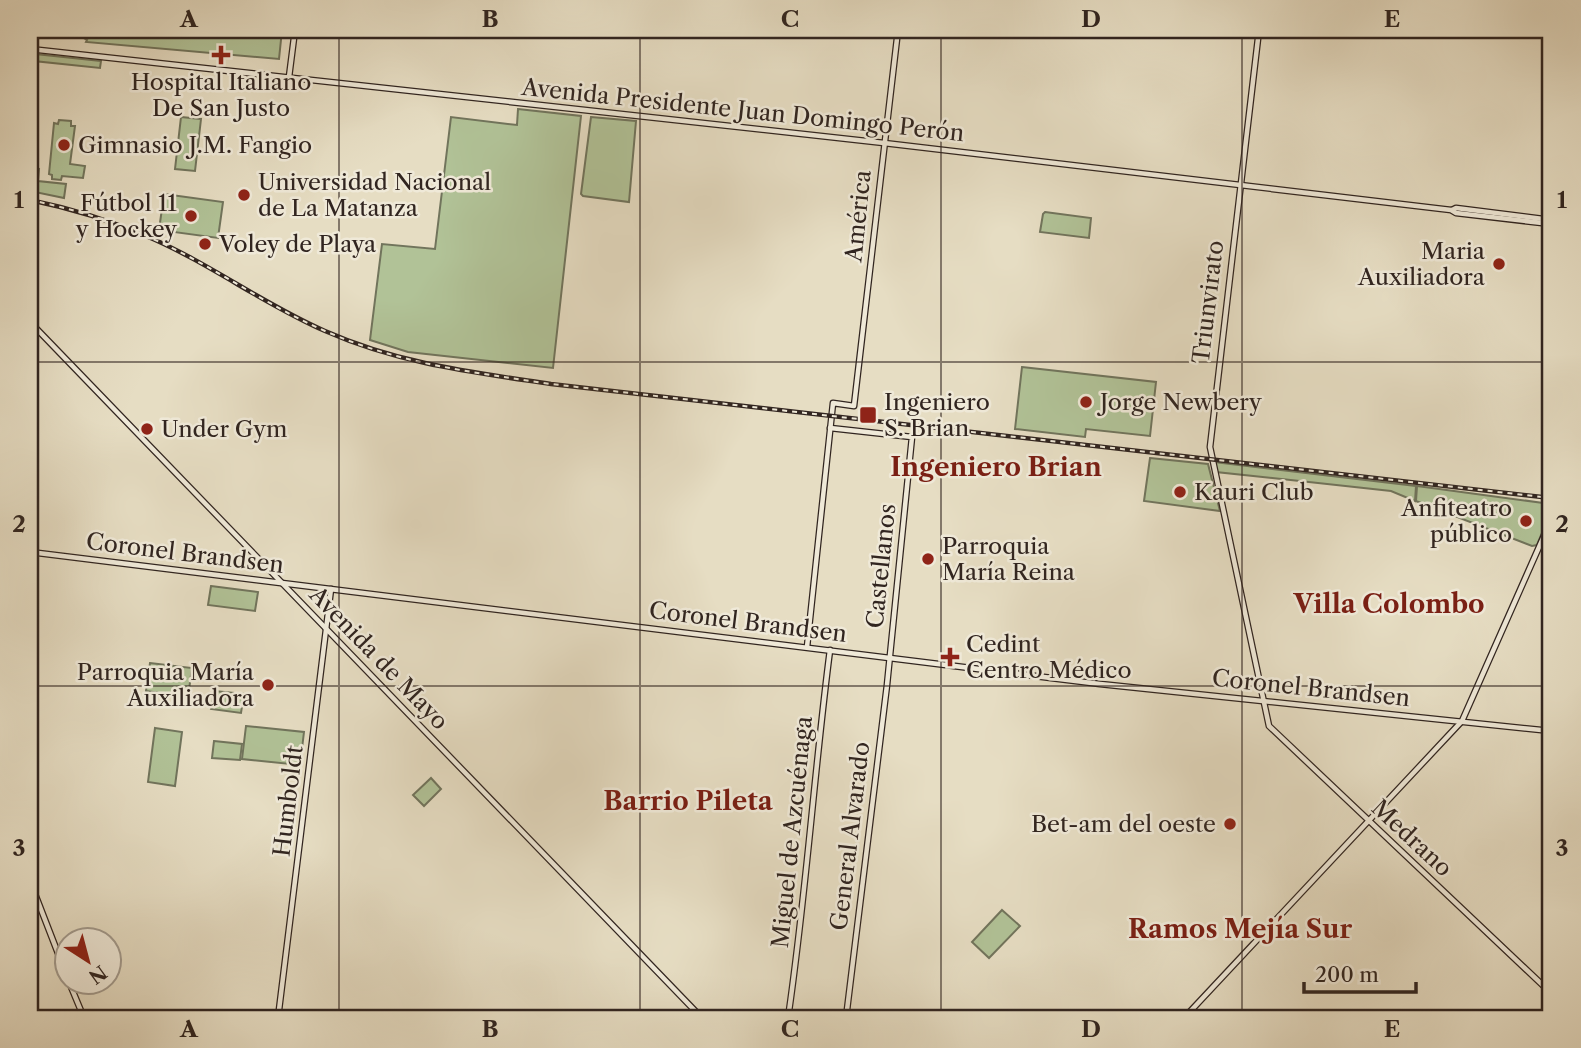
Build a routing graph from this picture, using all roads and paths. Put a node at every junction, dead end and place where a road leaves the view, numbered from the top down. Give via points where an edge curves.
1 (295, 30) edge
2 (898, 30) edge
3 (1259, 30) edge
4 (30, 49) edge
5 (289, 77) junction
6 (884, 143) junction
7 (1240, 185) junction
8 (1551, 222) edge
9 (30, 322) edge
10 (830, 428) junction
11 (1551, 520) edge
12 (30, 552) edge
13 (282, 583) junction
14 (331, 589) junction
15 (325, 629) junction
16 (807, 647) junction
17 (830, 650) junction
18 (890, 658) junction
19 (1264, 700) junction
20 (1462, 721) junction
21 (1551, 731) edge
22 (1369, 821) junction
23 (30, 881) edge
24 (52, 938) edge
25 (1551, 993) edge
26 (75, 996) edge
27 (84, 1018) edge
28 (278, 1018) edge
29 (702, 1018) edge
30 (788, 1018) edge
31 (846, 1018) edge
32 (1184, 1018) edge

1 - 5 street
2 - 6 street, América
3 - 7 street, Triunvirato
4 - 5 street, Avenida Presidente Juan Domingo Perón
5 - 6 street, Avenida Presidente Juan Domingo Perón
6 - 7 street, Avenida Presidente Juan Domingo Perón
6 - 10 street, América via 854,406 833,403
7 - 8 street, Avenida Presidente Juan Domingo Perón
7 - 19 street, Triunvirato via 1210,453
9 - 13 street, Avenida de Mayo
10 - 16 street
10 - 18 street, Castellanos via 912,437
11 - 20 street
12 - 13 street, Coronel Brandsen
13 - 14 street, Coronel Brandsen
13 - 15 street, Avenida de Mayo
14 - 15 street, Humboldt
14 - 16 street, Coronel Brandsen
15 - 28 street, Humboldt
15 - 29 street, Avenida de Mayo
16 - 17 street, Coronel Brandsen
17 - 18 street, Coronel Brandsen
17 - 30 street, Miguel de Azcuénaga
18 - 19 street, Coronel Brandsen
18 - 31 street, General Alvarado
19 - 20 street, Coronel Brandsen
19 - 22 street, Medrano via 1269,726
20 - 21 street, Coronel Brandsen
20 - 22 street
22 - 25 street, Medrano
22 - 32 street
23 - 24 street
26 - 27 street

